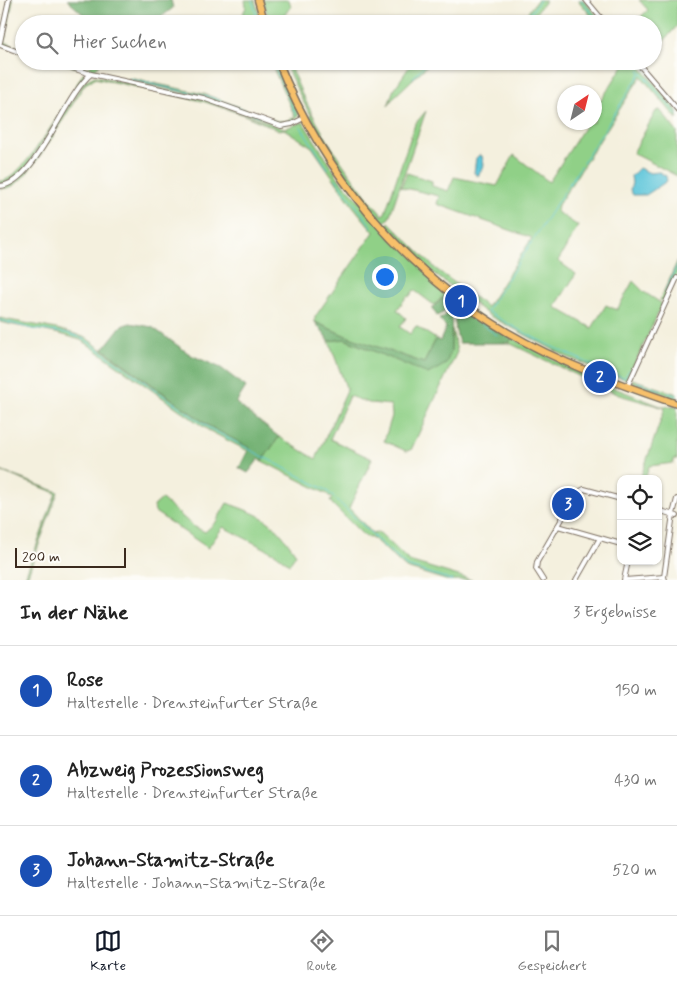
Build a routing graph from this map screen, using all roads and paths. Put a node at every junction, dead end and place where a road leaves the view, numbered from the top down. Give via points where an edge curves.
1 (9, 0) edge
2 (258, 0) edge
3 (586, 0) edge
4 (262, 15) edge
5 (598, 15) edge
6 (0, 44) edge
7 (15, 50) edge
8 (78, 70) edge
9 (282, 70) edge
10 (644, 70) edge
11 (90, 74) junction
12 (677, 109) edge
13 (304, 118) junction
14 (0, 186) edge
15 (677, 278) edge
16 (627, 386) junction
17 (677, 404) edge
18 (617, 498) edge
19 (677, 499) edge
20 (662, 511) edge
21 (675, 515) edge
22 (558, 526) junction
23 (600, 538) junction
24 (617, 543) edge
25 (627, 565) edge
26 (664, 578) edge
27 (543, 580) edge
28 (576, 580) edge
29 (625, 580) edge

1 - 6 street
2 - 4 main road
3 - 5 street
6 - 7 street
8 - 11 street
9 - 13 main road
10 - 12 street
11 - 13 street via 203,98 281,126
11 - 14 street via 27,169 10,184
13 - 16 main road via 360,203 392,240 430,276 480,314 528,344
15 - 16 street
16 - 17 main road
18 - 22 street via 580,490
19 - 21 street
20 - 21 street
21 - 26 street
22 - 23 street
22 - 27 street via 538,562 536,570
23 - 24 street
23 - 28 street
25 - 29 street
26 - 29 street

